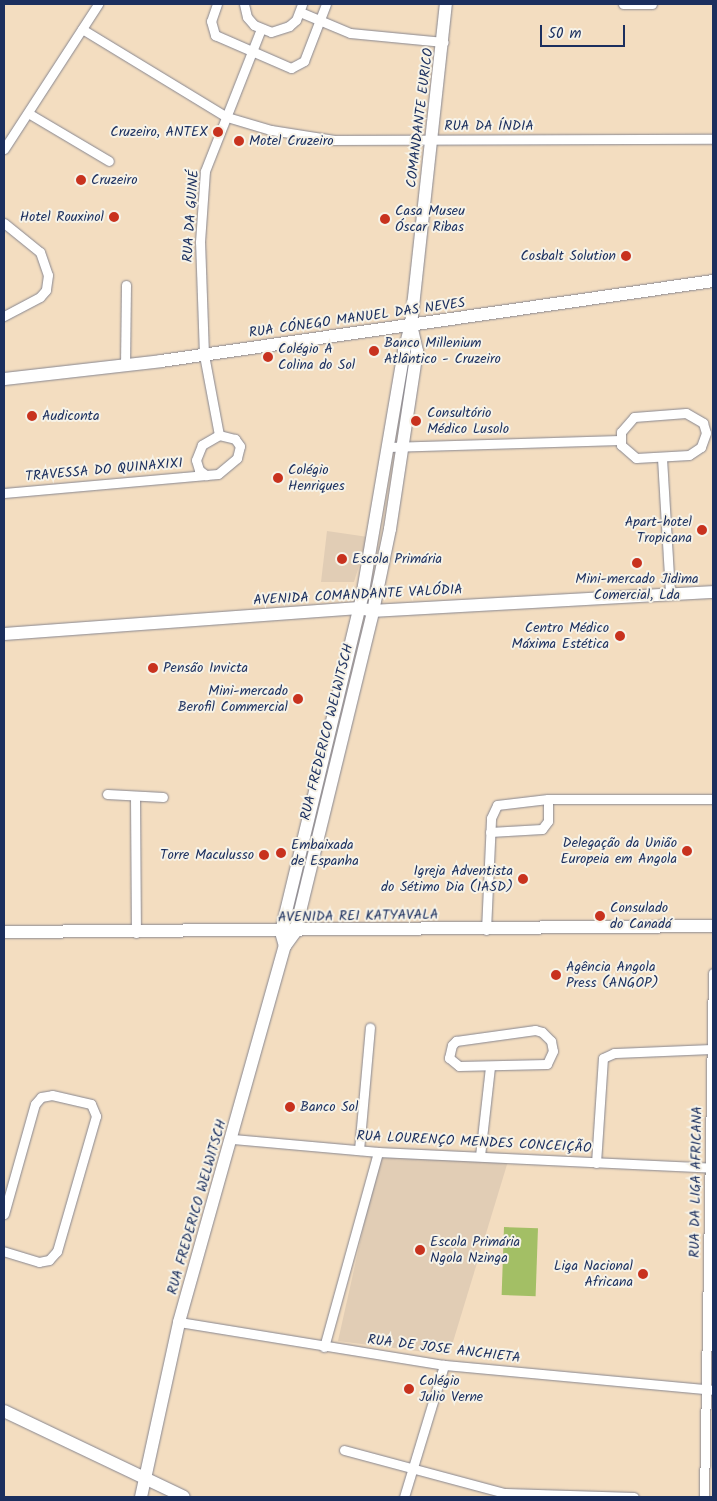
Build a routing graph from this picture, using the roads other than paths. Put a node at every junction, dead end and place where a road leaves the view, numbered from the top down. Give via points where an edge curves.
1 (98, 4) edge
2 (217, 4) edge
3 (244, 4) edge
4 (326, 4) edge
5 (446, 4) edge
6 (624, 4) edge
7 (652, 4) edge
8 (301, 8) edge
9 (319, 20) junction
10 (261, 29) junction
11 (82, 30) junction
12 (444, 42) junction
13 (253, 52) junction
14 (28, 113) junction
15 (227, 117) junction
16 (432, 139) junction
17 (713, 139) edge
18 (4, 149) edge
19 (109, 161) dead end
20 (4, 223) edge
21 (713, 281) edge
22 (126, 285) dead end
23 (4, 316) edge
24 (412, 325) junction
25 (204, 355) junction
26 (125, 366) junction
27 (4, 379) edge
28 (710, 433) edge
29 (220, 435) junction
30 (620, 440) junction
31 (388, 447) junction
32 (403, 447) junction
33 (662, 458) junction
34 (206, 475) junction
35 (4, 493) edge
36 (713, 592) edge
37 (670, 593) junction
38 (359, 608) junction
39 (373, 610) junction
40 (4, 634) edge
41 (326, 773) junction
42 (107, 794) dead end
43 (135, 796) junction
44 (163, 798) dead end
45 (548, 799) junction
46 (713, 800) edge
47 (490, 832) junction
48 (713, 926) edge
49 (486, 930) junction
50 (4, 932) edge
51 (282, 932) junction
52 (295, 932) junction
53 (136, 933) junction
54 (285, 946) junction
55 (713, 974) edge
56 (370, 1027) dead end
57 (713, 1049) edge
58 (490, 1067) junction
59 (233, 1139) junction
60 (359, 1150) junction
61 (378, 1152) junction
62 (480, 1156) junction
63 (596, 1163) junction
64 (4, 1168) edge
65 (711, 1168) edge
66 (14, 1170) junction
67 (4, 1214) edge
68 (4, 1251) edge
69 (179, 1322) junction
70 (324, 1347) junction
71 (444, 1365) junction
72 (710, 1390) edge
73 (4, 1411) edge
74 (344, 1450) dead end
75 (414, 1470) junction
76 (147, 1480) junction
77 (141, 1497) edge
78 (184, 1497) edge
79 (404, 1497) edge
80 (634, 1497) edge
81 (704, 1497) edge

1 - 11 street
2 - 13 street via 211,21 215,35
3 - 10 street via 247,18
4 - 9 street
5 - 12 street, COMANDANTE EURICO
6 - 7 street
8 - 9 street
8 - 10 street via 289,26 280,30
9 - 12 street via 350,33
9 - 13 street via 304,61 296,67 291,68
10 - 13 street, RUA DA GUINÉ
11 - 14 street
11 - 15 street, RUA DA ÍNDIA
12 - 16 street, COMANDANTE EURICO
13 - 15 street, RUA DA GUINÉ
14 - 18 street
14 - 19 street
15 - 16 street, RUA DA ÍNDIA via 271,130 334,140
15 - 25 street, RUA DA GUINÉ via 205,171 200,242
16 - 17 street, RUA DA ÍNDIA
16 - 24 street, COMANDANTE EURICO
20 - 23 street via 40,252 48,275 46,290 40,297
21 - 24 street, RUA CÓNEGO MANUEL DAS NEVES
22 - 26 street
24 - 25 street, RUA CÓNEGO MANUEL DAS NEVES
24 - 31 street, COMANDANTE EURICO
24 - 32 street, COMANDANTE EURICO via 416,351
25 - 26 street, RUA CÓNEGO MANUEL DAS NEVES
25 - 29 street, RUA DA GUINÉ
26 - 27 street, RUA CÓNEGO MANUEL DAS NEVES
28 - 30 street via 703,423 686,413 634,417 623,426
28 - 33 street via 696,451
29 - 34 street via 202,445 196,454 199,470
29 - 34 street via 235,439 240,451 226,468
30 - 32 street
30 - 33 street via 624,451 636,458
31 - 32 street
31 - 38 street, COMANDANTE EURICO
32 - 39 street, COMANDANTE EURICO
33 - 37 street
34 - 35 street, TRAVESSA DO QUINAXIXI
36 - 37 street, AVENIDA COMANDANTE VALÓDIA
37 - 39 street, AVENIDA COMANDANTE VALÓDIA
38 - 39 street, AVENIDA COMANDANTE VALÓDIA
38 - 40 street, AVENIDA COMANDANTE VALÓDIA
38 - 41 street, RUA FREDERICO WELWITSCH
39 - 41 street, RUA FREDERICO WELWITSCH
41 - 51 street, RUA FREDERICO WELWITSCH
41 - 52 street, RUA FREDERICO WELWITSCH
42 - 43 street
43 - 44 street
43 - 53 street
45 - 46 street
45 - 47 street via 497,805 492,809
45 - 47 street via 548,821 542,829
47 - 49 street
48 - 49 street, AVENIDA REI KATYAVALA
49 - 52 street, AVENIDA REI KATYAVALA
50 - 53 street, AVENIDA REI KATYAVALA
51 - 52 street, AVENIDA REI KATYAVALA
51 - 53 street, AVENIDA REI KATYAVALA
51 - 54 street, RUA FREDERICO WELWITSCH
52 - 54 street, RUA FREDERICO WELWITSCH
54 - 59 street, RUA FREDERICO WELWITSCH
55 - 57 street, RUA DA LIGA AFRICANA
56 - 60 street
57 - 63 street via 614,1053 603,1058
57 - 65 street, RUA DA LIGA AFRICANA
58 - 58 street via 547,1064 553,1051 551,1041 535,1030 456,1041 452,1045 449,1058 452,1063
58 - 62 street
59 - 60 street, RUA LOURENÇO MENDES CONCEIÇÃO
59 - 69 street, RUA FREDERICO WELWITSCH
60 - 61 street, RUA LOURENÇO MENDES CONCEIÇÃO
61 - 62 street, RUA LOURENÇO MENDES CONCEIÇÃO
61 - 70 street
62 - 63 street, RUA LOURENÇO MENDES CONCEIÇÃO
63 - 65 street, RUA LOURENÇO MENDES CONCEIÇÃO
64 - 66 street
65 - 72 street, RUA DA LIGA AFRICANA
66 - 67 street
66 - 68 street via 35,1104 42,1097 52,1095 91,1104 96,1116 57,1251 50,1260 39,1262
69 - 70 street, RUA DE JOSE ANCHIETA
69 - 76 street, RUA FREDERICO WELWITSCH
70 - 71 street, RUA DE JOSE ANCHIETA
71 - 72 street, RUA DE JOSE ANCHIETA
71 - 75 street
72 - 81 street, RUA DA LIGA AFRICANA
73 - 76 street
74 - 75 street
75 - 79 street
75 - 80 street via 505,1493
76 - 77 street, RUA FREDERICO WELWITSCH
76 - 78 street

